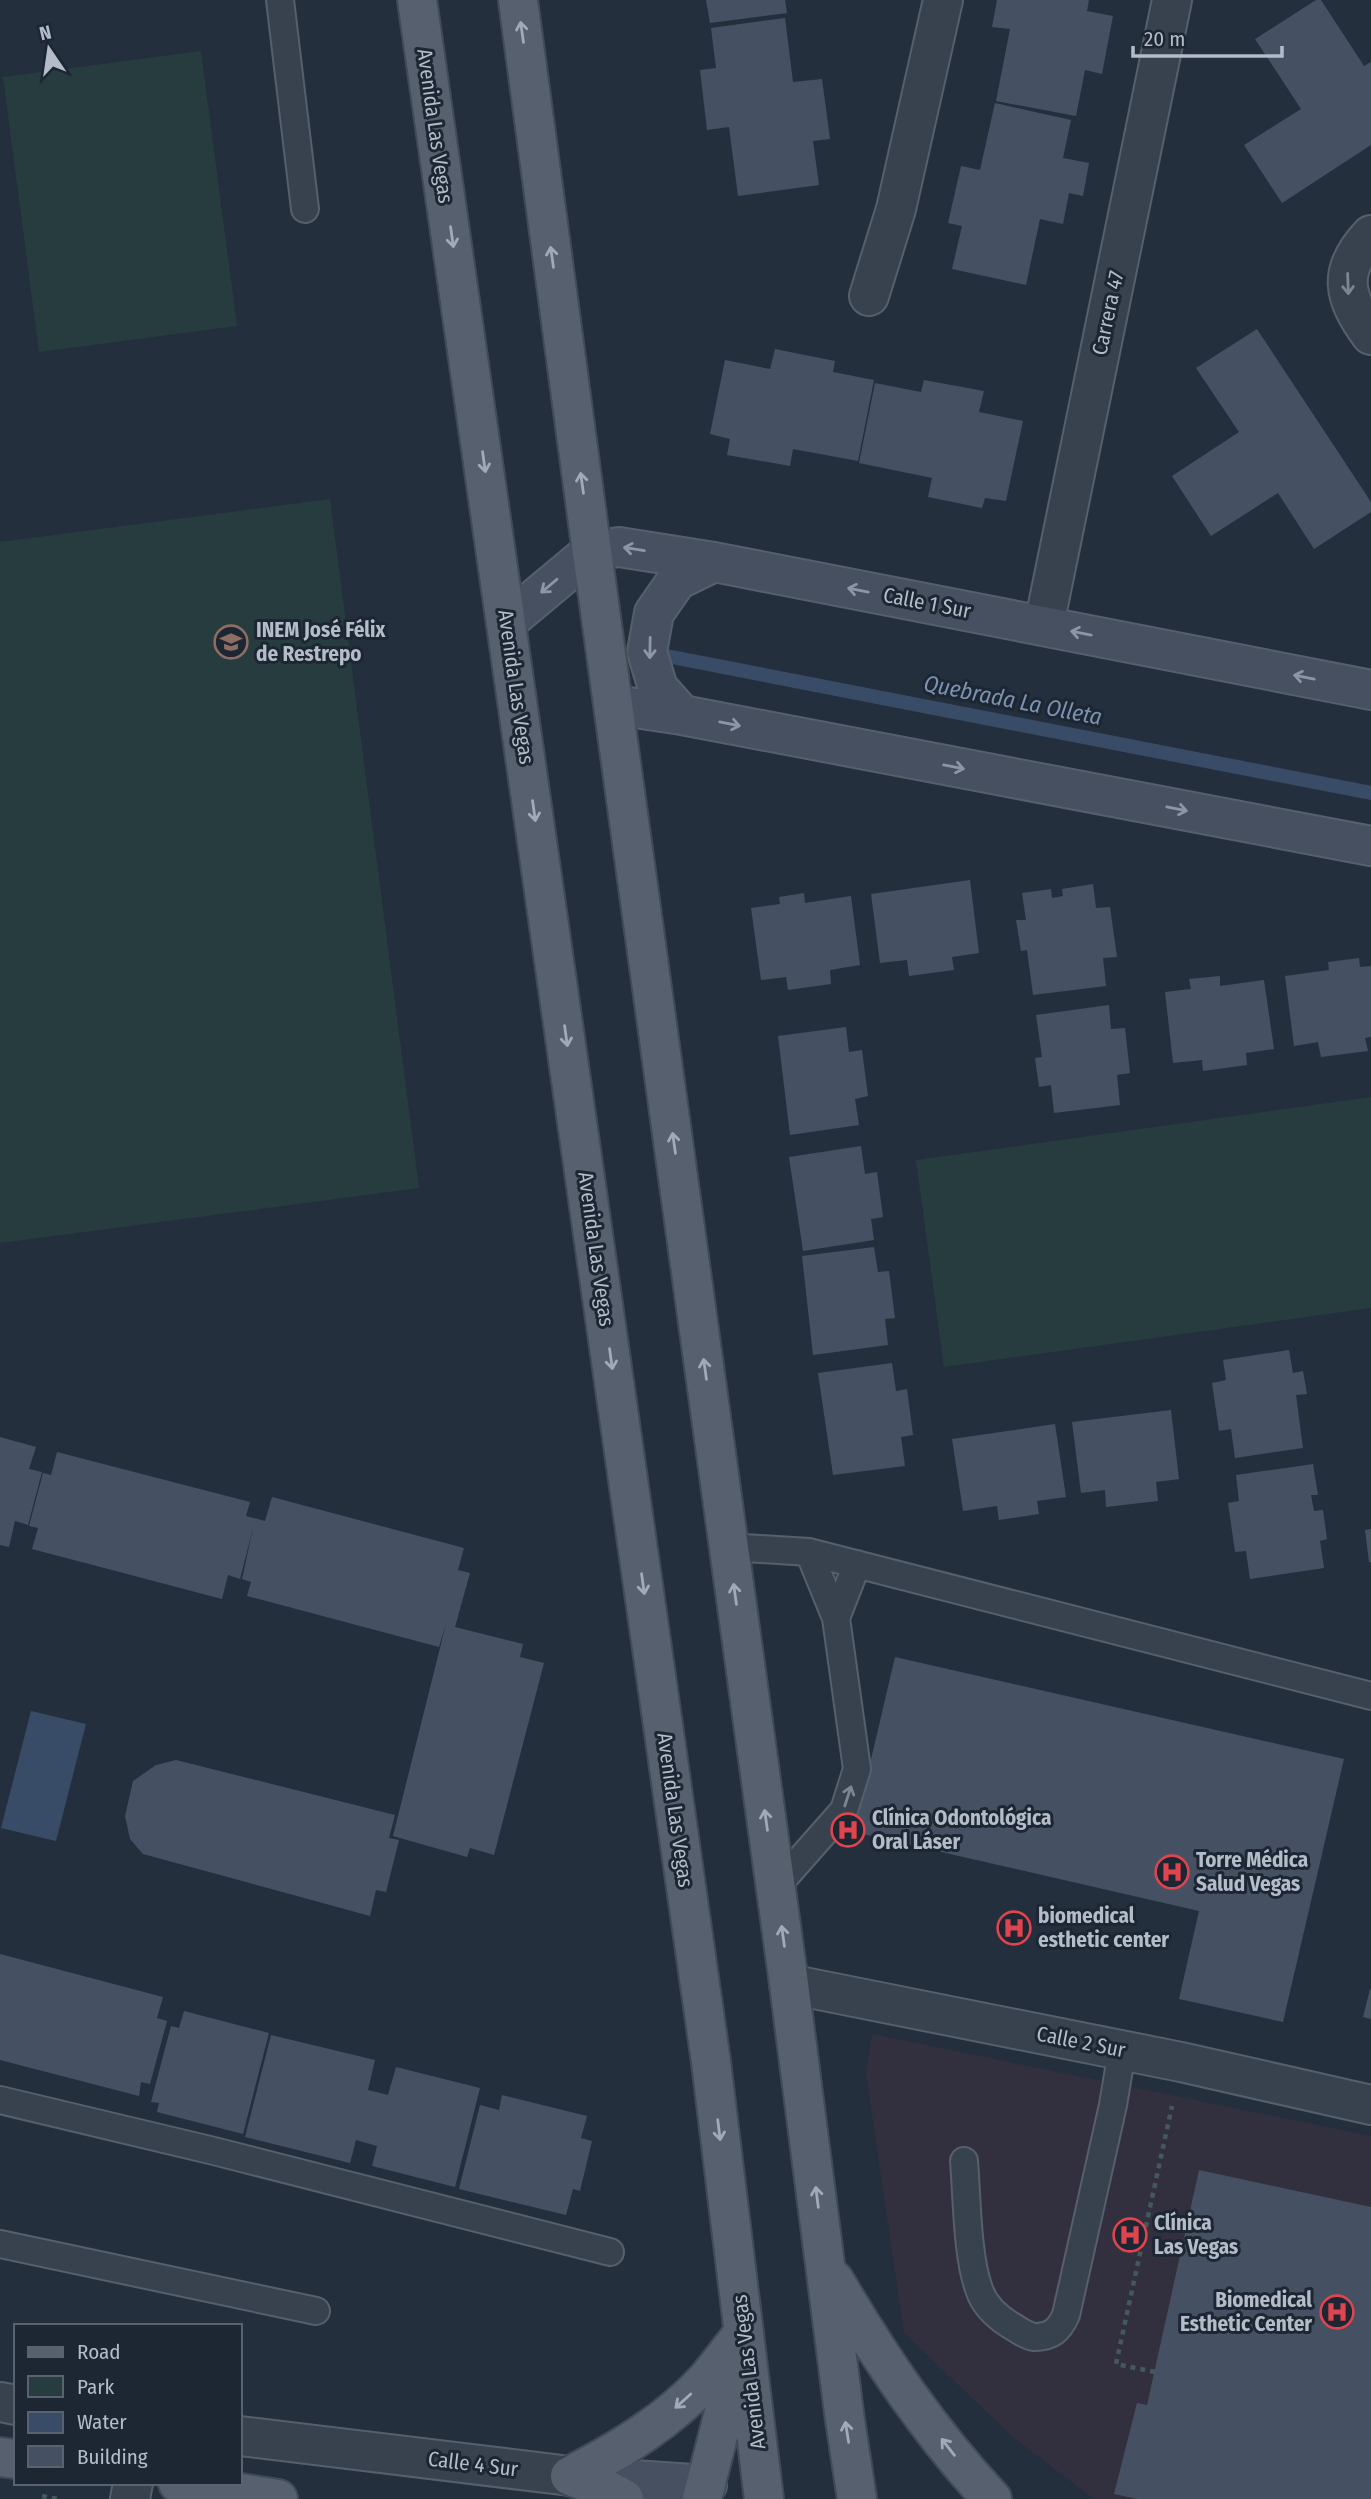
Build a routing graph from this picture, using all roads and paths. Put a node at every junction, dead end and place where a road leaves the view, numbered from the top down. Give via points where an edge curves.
1 (279, 0) edge
2 (417, 0) edge
3 (518, 0) edge
4 (943, 0) edge
5 (1172, 0) edge
6 (305, 209) dead end
7 (1371, 235) edge
8 (869, 296) dead end
9 (1371, 335) edge
10 (592, 551) junction
11 (714, 562) junction
12 (507, 622) junction
13 (1044, 625) junction
14 (1371, 690) edge
15 (615, 705) junction
16 (682, 715) junction
17 (1371, 846) edge
18 (729, 1547) junction
19 (809, 1552) junction
20 (858, 1564) junction
21 (836, 1618) junction
22 (1371, 1696) edge
23 (776, 1887) junction
24 (789, 1984) junction
25 (1122, 2051) junction
26 (1181, 2062) junction
27 (0, 2101) edge
28 (1371, 2105) edge
29 (964, 2161) dead end
30 (0, 2244) edge
31 (610, 2252) dead end
32 (826, 2265) junction
33 (316, 2311) dead end
34 (744, 2332) junction
35 (1155, 2372) dead end
36 (242, 2436) edge
37 (570, 2476) junction
38 (190, 2485) edge
39 (704, 2492) edge
40 (278, 2499) edge
41 (624, 2499) edge
42 (742, 2499) edge
43 (765, 2499) edge
44 (857, 2499) edge
45 (992, 2499) edge

1 - 6 lane
2 -> 12 main road, Avenida Las Vegas
10 -> 3 main road
4 - 8 street via 897,209
5 - 13 street, Carrera 47
7 -> 9 street via 1348,268 1348,295
11 -> 10 street, Calle 1 Sur via 619,547
10 -> 12 street
10 - 15 main road
13 -> 11 street, Calle 1 Sur
11 -> 16 street via 677,580 654,613 647,652 658,688
12 -> 34 main road, Avenida Las Vegas via 711,2062
14 -> 13 street, Calle 1 Sur
15 - 16 street
18 -> 15 main road
16 -> 17 street
18 - 19 lane
23 -> 18 main road
19 - 20 lane
19 - 21 lane
20 - 21 lane
20 - 22 lane
23 -> 21 lane via 844,1810 857,1769
24 -> 23 main road
24 - 25 street, Calle 2 Sur
32 -> 24 main road
25 - 26 street, Calle 2 Sur
25 - 29 lane via 1066,2315 1059,2329 1046,2337 1029,2336 999,2318 979,2291 973,2270
26 - 28 street, Calle 2 Sur
26 - 35 path via 1116,2364
27 - 31 lane
30 - 33 lane
44 -> 32 main road
45 -> 32 main road via 905,2391
34 -> 37 main road via 706,2380 663,2419 619,2451
34 - 39 main road
34 - 43 main road, Avenida Las Vegas
36 - 37 street, Calle 4 Sur
37 - 39 street, Calle 4 Sur
37 - 41 main road
38 - 40 main road
39 - 42 main road

